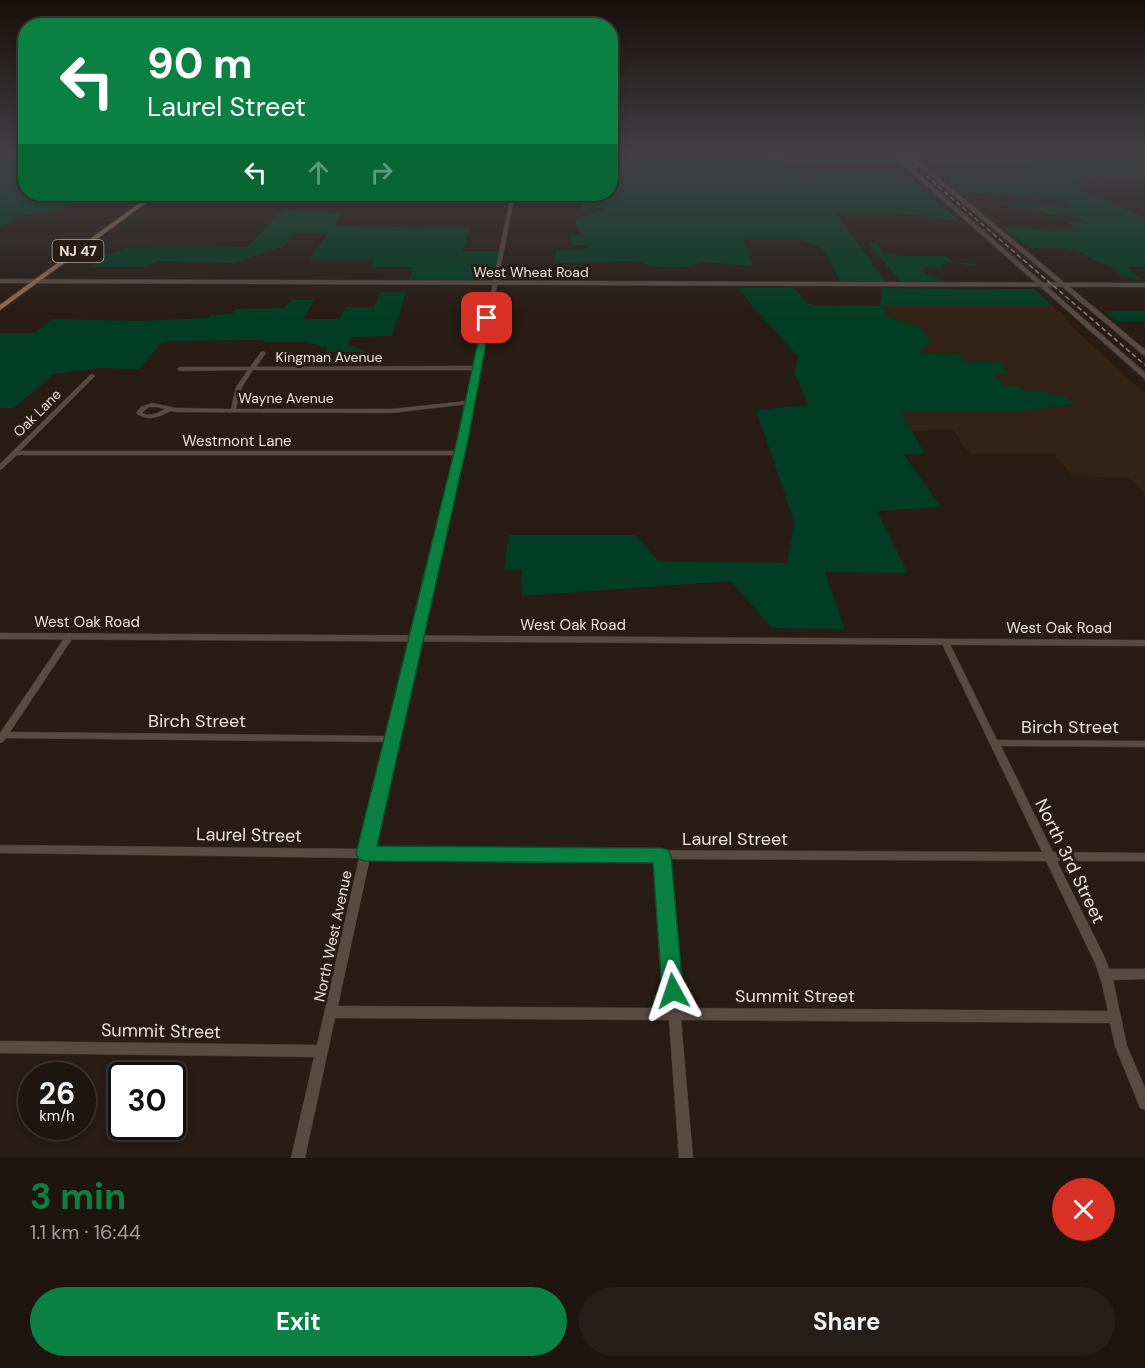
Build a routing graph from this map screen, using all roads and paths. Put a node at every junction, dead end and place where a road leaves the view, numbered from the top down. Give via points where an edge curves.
1 (135, 209) edge
2 (510, 209) edge
3 (955, 209) edge
4 (972, 209) edge
5 (0, 281) edge
6 (36, 282) junction
7 (494, 284) junction
8 (1041, 285) junction
9 (1063, 285) junction
10 (1145, 285) edge
11 (0, 308) edge
12 (263, 352) dead end
13 (1145, 354) edge
14 (478, 368) junction
15 (180, 369) dead end
16 (253, 369) junction
17 (92, 376) dead end
18 (1145, 377) edge
19 (471, 402) junction
20 (169, 410) dead end
21 (233, 410) junction
22 (15, 453) junction
23 (459, 453) junction
24 (0, 468) edge
25 (0, 636) edge
26 (69, 636) junction
27 (414, 639) junction
28 (945, 642) junction
29 (1145, 643) edge
30 (2, 738) edge
31 (391, 739) junction
32 (995, 743) junction
33 (1145, 744) edge
34 (0, 849) edge
35 (365, 854) junction
36 (662, 855) junction
37 (1050, 857) junction
38 (1145, 857) edge
39 (1145, 974) edge
40 (1106, 975) junction
41 (330, 1012) junction
42 (674, 1014) junction
43 (1115, 1017) junction
44 (0, 1047) edge
45 (322, 1051) junction
46 (1145, 1103) edge
47 (298, 1158) edge
48 (686, 1158) edge

1 - 6 main road, NJ 47
2 - 7 street, North West Avenue
3 - 8 main road
4 - 9 main road
5 - 6 street, West Wheat Road
6 - 7 street, West Wheat Road
6 - 11 main road, NJ 47
7 - 8 street, West Wheat Road
7 - 14 street, North West Avenue
8 - 9 street, West Wheat Road
8 - 18 main road
9 - 10 street, West Wheat Road
9 - 13 main road
12 - 16 street
14 - 16 street, Kingman Avenue
14 - 19 street, North West Avenue
15 - 16 street, Kingman Avenue
16 - 21 street via 237,392
17 - 22 street, Oak Lane
19 - 21 street, Wayne Avenue via 391,411
19 - 23 street, North West Avenue
20 - 21 street, Wayne Avenue via 154,417 139,413 144,407 159,404 176,410
22 - 23 street, Westmont Lane
22 - 24 street, Oak Lane
23 - 27 street, North West Avenue
25 - 26 street, West Oak Road
26 - 27 street, West Oak Road
26 - 30 street
27 - 28 street, West Oak Road
27 - 31 street, North West Avenue
28 - 29 street, West Oak Road
28 - 32 street, North 3rd Street
30 - 31 street, Birch Street
31 - 35 street, North West Avenue
32 - 33 street, Birch Street
32 - 37 street, North 3rd Street
34 - 35 street, Laurel Street
35 - 36 street, Laurel Street
35 - 41 street, North West Avenue
36 - 37 street, Laurel Street
36 - 42 street
37 - 38 street, Laurel Street
37 - 40 street, North 3rd Street
39 - 40 street
40 - 43 street, North 3rd Street
41 - 42 street, Summit Street
41 - 45 street, North West Avenue
42 - 43 street, Summit Street
42 - 48 street
43 - 46 street, North 3rd Street via 1127,1061
44 - 45 street, Summit Street
45 - 47 street, North West Avenue

